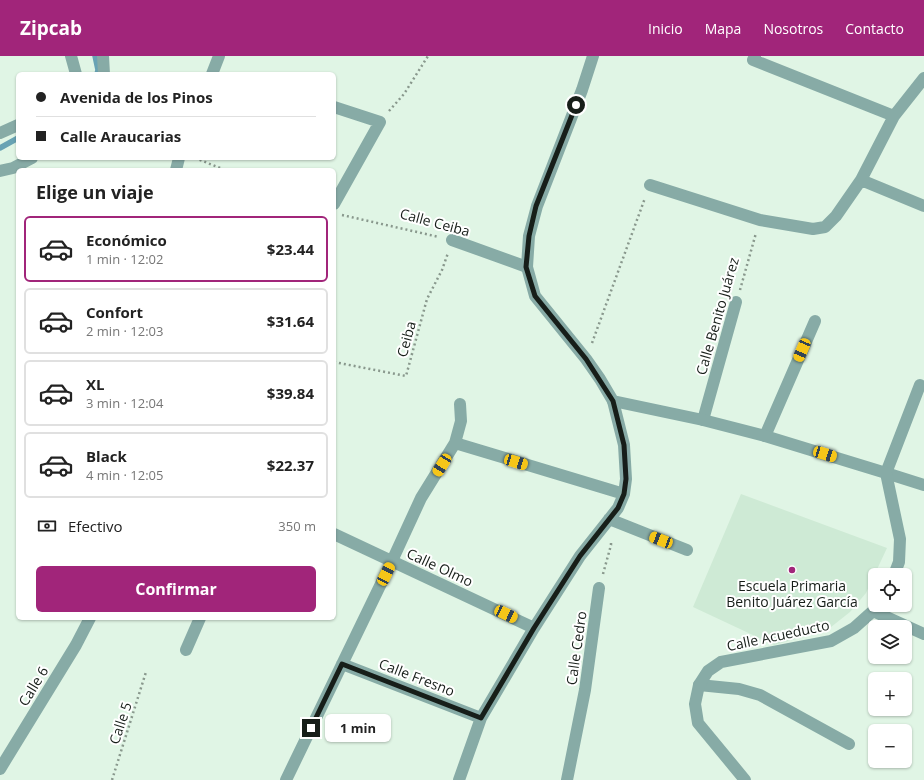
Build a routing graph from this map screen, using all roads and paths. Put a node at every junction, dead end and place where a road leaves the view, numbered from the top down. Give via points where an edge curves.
1 (72, 56) edge
2 (103, 56) edge
3 (219, 56) edge
4 (428, 56) edge
5 (593, 56) edge
6 (754, 58) edge
7 (76, 72) edge
8 (104, 72) edge
9 (213, 72) edge
10 (924, 78) edge
11 (336, 108) edge
12 (894, 116) junction
13 (380, 122) junction
14 (16, 126) edge
15 (0, 133) edge
16 (28, 160) edge
17 (200, 160) edge
18 (220, 168) edge
19 (0, 171) edge
20 (861, 180) junction
21 (650, 185) joint
22 (336, 200) edge
23 (924, 206) edge
24 (341, 215) dead end
25 (760, 220) junction
26 (452, 240) junction
27 (526, 267) junction
28 (736, 302) joint
29 (815, 321) dead end
30 (586, 359) junction
31 (336, 362) edge
32 (920, 385) dead end
33 (613, 401) junction
34 (460, 404) dead end
35 (703, 420) junction
36 (765, 436) junction
37 (455, 443) junction
38 (886, 473) junction
39 (924, 486) edge
40 (624, 494) junction
41 (609, 519) junction
42 (336, 535) edge
43 (687, 550) dead end
44 (392, 561) junction
45 (897, 568) edge
46 (599, 588) joint
47 (872, 612) edge
48 (883, 612) edge
49 (89, 620) edge
50 (199, 620) edge
51 (534, 628) junction
52 (924, 634) edge
53 (186, 650) dead end
54 (342, 664) junction
55 (146, 672) dead end
56 (699, 685) junction
57 (481, 718) junction
58 (849, 744) dead end
59 (0, 769) edge
60 (112, 780) edge
61 (286, 780) edge
62 (460, 780) edge
63 (567, 780) edge
64 (745, 780) edge

1 - 7 street
2 - 8 street
3 - 9 street
4 - 13 path via 404,94
5 - 27 street via 536,206 529,236
6 - 12 street
10 - 12 street
11 - 13 street
12 - 20 street
13 - 22 street
14 - 15 street
16 - 19 street
17 - 18 path
20 - 23 street
20 - 25 street via 836,216 825,227 813,229
21 - 25 street
21 - 30 path
24 - 26 path, Calle Ceiba
25 - 28 path, Calle Benito Juárez
26 - 27 street, Calle Ceiba
26 - 31 path, Ceiba via 442,270 427,299 406,376
27 - 30 street via 535,296
28 - 35 street, Calle Benito Juárez
29 - 36 street
30 - 33 street
32 - 38 street
33 - 35 street
33 - 40 street via 624,445
34 - 37 street via 461,421
35 - 36 street
36 - 38 street
37 - 40 street
37 - 44 street via 422,498
38 - 39 street
38 - 45 street via 900,539
40 - 41 street via 618,508
41 - 43 street
41 - 46 path via 611,545
41 - 51 street via 580,556
42 - 44 street, Calle Olmo
44 - 51 street, Calle Olmo
44 - 54 street
46 - 63 street, Calle Cedro via 586,690
47 - 56 street, Calle Acueducto via 854,628 831,641 721,662 708,671
48 - 52 street
49 - 59 street, Calle 6
50 - 53 street
51 - 57 street
54 - 57 street, Calle Fresno
54 - 61 street
55 - 60 path, Calle 5
56 - 58 street via 739,689 760,695
56 - 64 street, Calle Acueducto via 695,704 698,723
57 - 62 street

